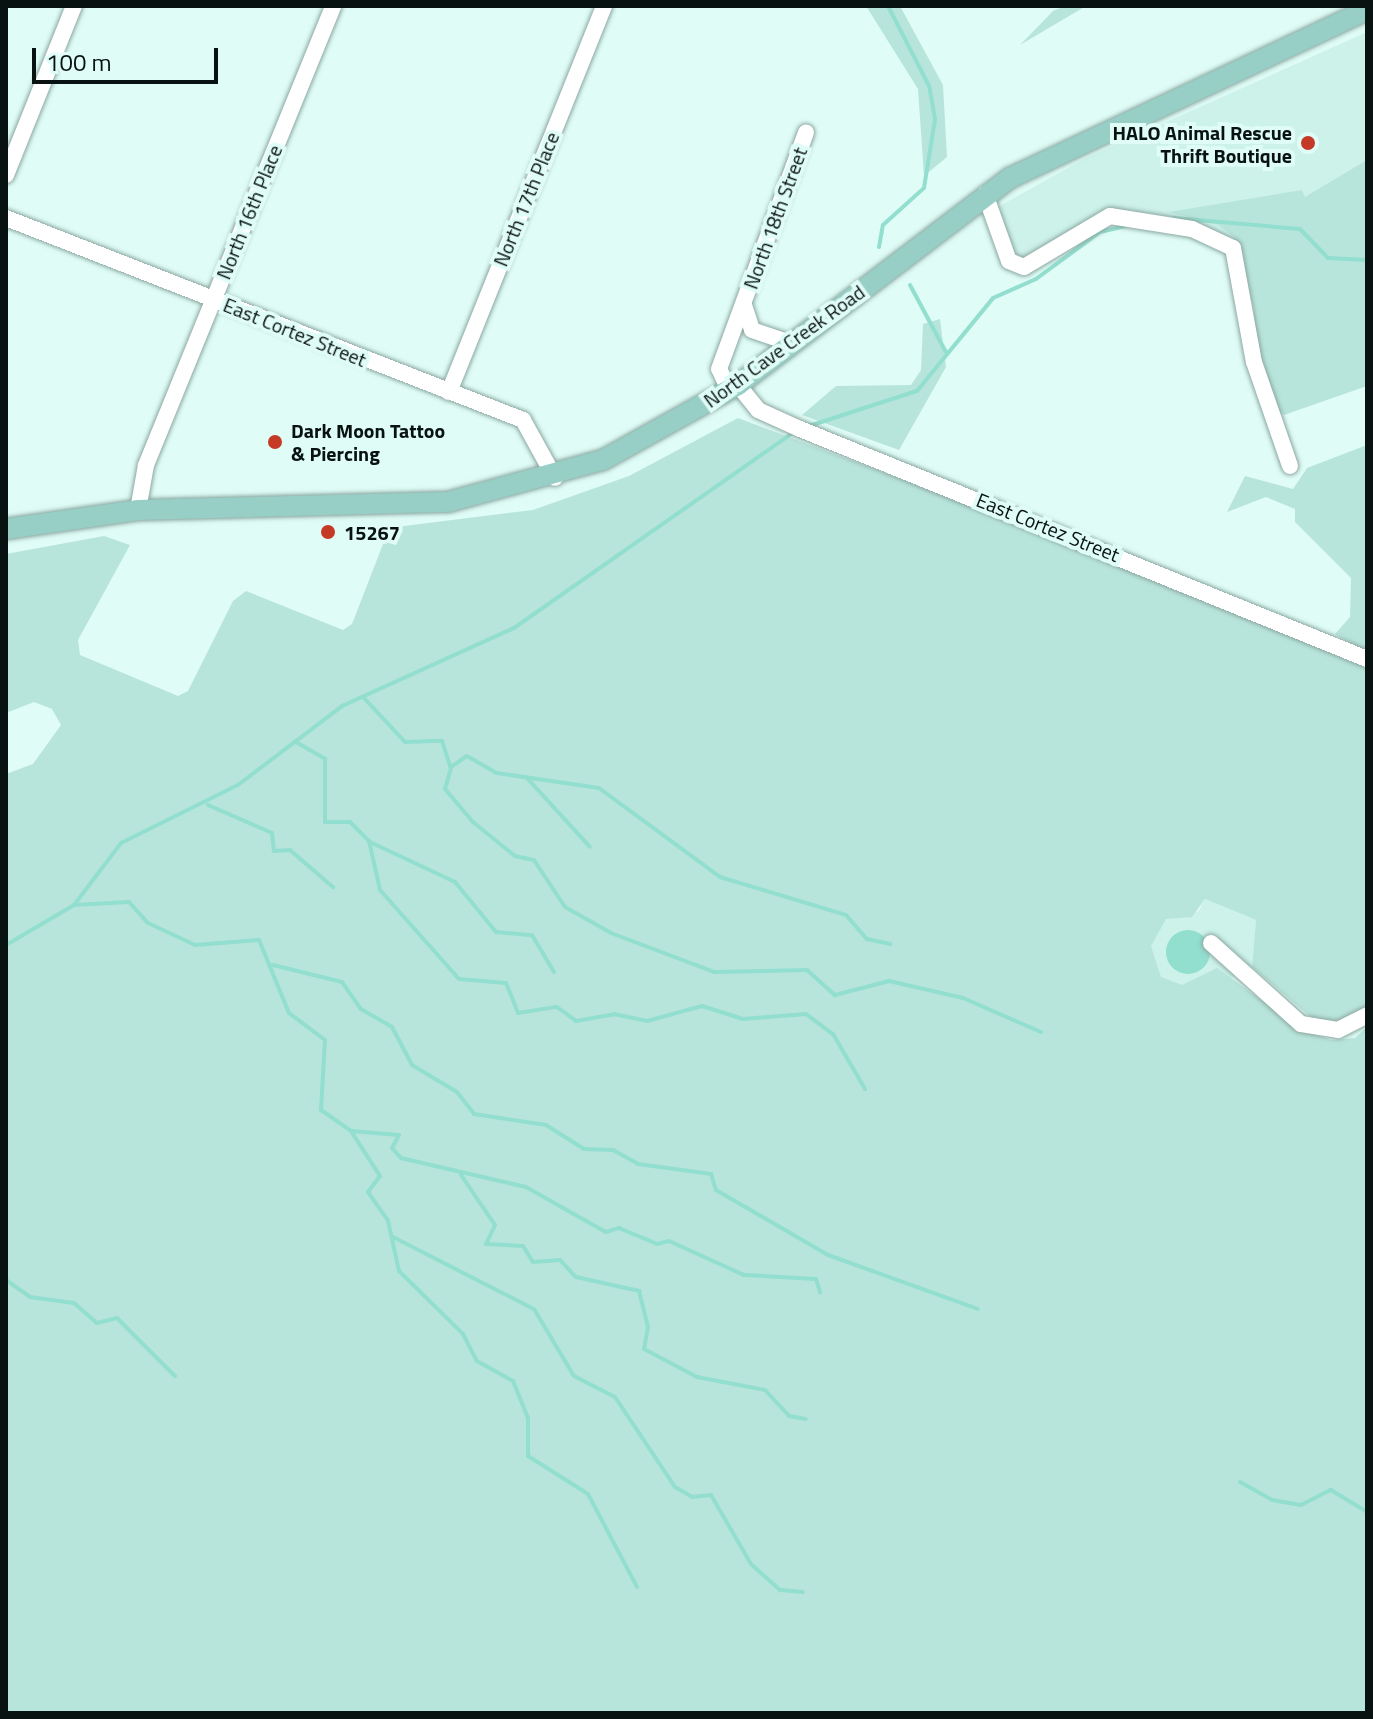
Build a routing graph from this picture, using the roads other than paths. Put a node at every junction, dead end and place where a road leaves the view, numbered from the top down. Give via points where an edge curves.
1 (74, 6) edge
2 (333, 6) edge
3 (604, 6) edge
4 (1367, 10) edge
5 (806, 133) dead end
6 (12, 144) edge
7 (6, 175) edge
8 (985, 194) junction
9 (6, 218) edge
10 (213, 299) junction
11 (744, 303) junction
12 (793, 344) junction
13 (733, 388) junction
14 (449, 392) junction
15 (1290, 466) dead end
16 (555, 478) junction
17 (138, 510) junction
18 (6, 529) edge
19 (1367, 659) edge
20 (1211, 943) dead end
21 (1367, 1015) edge

1 - 6 street
2 - 10 street, North 16th Place
3 - 14 street, North 17th Place
4 - 8 main road, North Cave Creek Road via 1083,138
5 - 11 street, North 18th Street
6 - 7 street
8 - 12 main road, North Cave Creek Road
8 - 15 street via 1009,261 1024,267 1110,216 1192,229 1233,248 1254,362
9 - 10 street, East Cortez Street
10 - 14 street, East Cortez Street
10 - 17 street, North 16th Place via 146,465
11 - 12 street, North 18th Street via 752,330
11 - 13 street, North 18th Street via 719,369
12 - 13 main road, North Cave Creek Road
13 - 16 main road, North Cave Creek Road via 624,452
13 - 19 street, East Cortez Street via 753,407 786,423
14 - 16 street, East Cortez Street via 529,425
16 - 17 main road, North Cave Creek Road via 413,505
17 - 18 main road, North Cave Creek Road
20 - 21 street via 1301,1024 1338,1030

